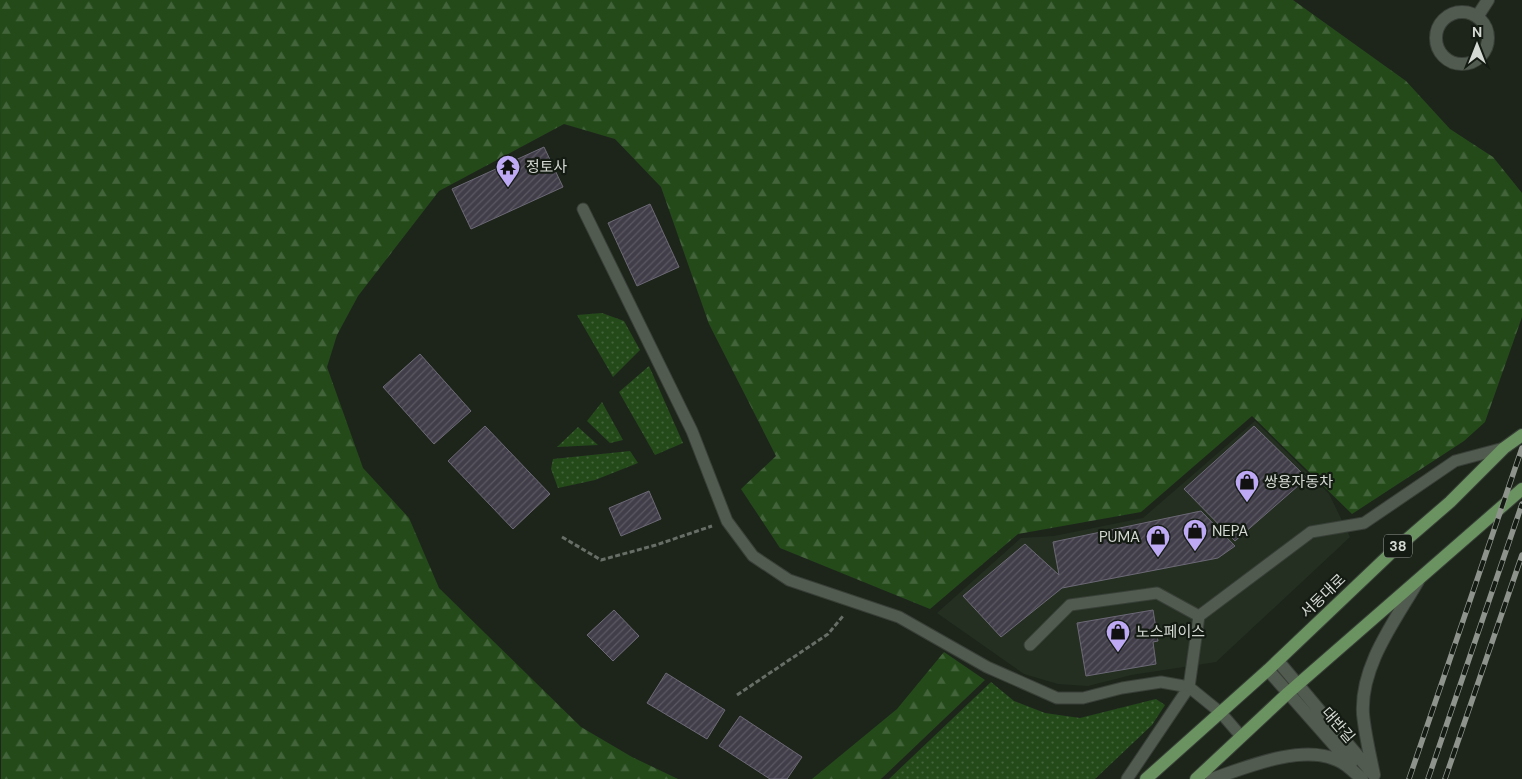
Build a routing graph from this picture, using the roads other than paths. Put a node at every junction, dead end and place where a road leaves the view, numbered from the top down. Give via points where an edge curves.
1 (1488, 0) edge
2 (1477, 17) junction
3 (583, 210) dead end
4 (1522, 435) edge
5 (1504, 448) junction
6 (1522, 489) edge
7 (1422, 575) junction
8 (1199, 616) junction
9 (1030, 645) dead end
10 (1278, 661) junction
11 (1268, 670) junction
12 (1189, 686) junction
13 (1293, 689) junction
14 (1221, 713) junction
15 (1240, 735) junction
16 (1369, 778) edge
17 (1127, 779) edge
18 (1146, 779) edge
19 (1196, 779) edge
20 (1212, 779) edge

1 - 2 street
2 - 2 street via 1461,11 1452,13 1439,24 1435,41 1443,56 1458,64 1467,64 1482,55 1487,31
3 - 12 lane via 692,431 727,521 753,556 789,580 899,617 987,667 1057,698 1083,698 1161,682
4 - 5 main road, 서동대로 / 38
5 - 8 lane via 1455,461 1364,523 1311,532
5 - 10 main road, 서동대로 / 38
6 - 7 main road, 38
7 - 13 main road, 38
7 - 16 street via 1380,645 1368,679 1363,713
8 - 9 lane via 1157,593 1070,605
8 - 12 lane
10 - 11 main road, 서동대로 / 38
10 - 13 street
11 - 13 street
11 - 14 main road, 서동대로 / 38
12 - 14 lane
12 - 17 lane
13 - 15 main road, 38
13 - 16 street
14 - 15 lane
14 - 18 main road, 서동대로 / 38
15 - 19 main road, 38
16 - 20 street via 1338,760 1306,755 1270,760

